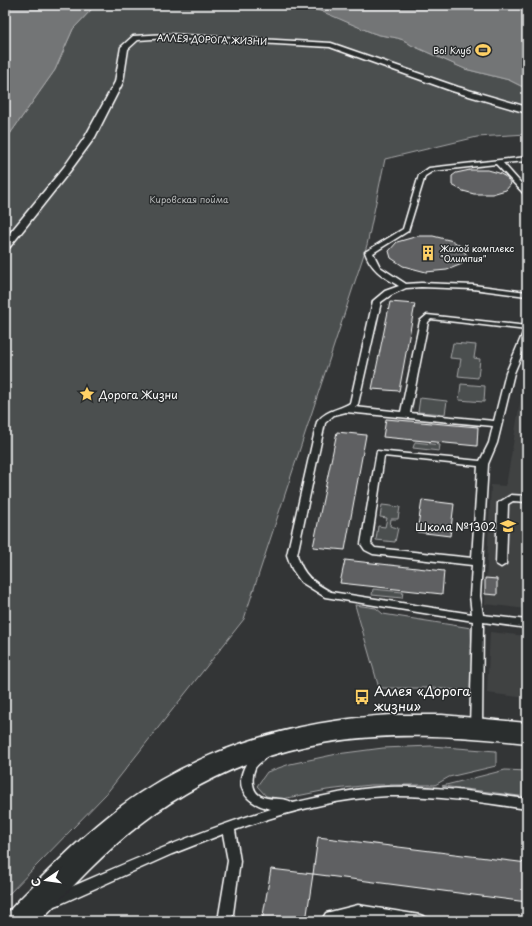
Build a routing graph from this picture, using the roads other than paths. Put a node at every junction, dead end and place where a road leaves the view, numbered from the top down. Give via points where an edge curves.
1 (527, 110) edge
2 (527, 159) edge
3 (498, 162) junction
4 (527, 194) edge
5 (5, 246) edge
6 (405, 286) junction
7 (527, 294) edge
8 (527, 328) edge
9 (527, 333) edge
10 (523, 354) edge
11 (346, 408) junction
12 (406, 415) junction
13 (498, 424) junction
14 (483, 464) junction
15 (527, 499) edge
16 (476, 562) junction
17 (502, 564) dead end
18 (478, 618) junction
19 (527, 624) edge
20 (476, 727) junction
21 (527, 733) edge
22 (278, 743) junction
23 (302, 804) junction
24 (527, 804) edge
25 (228, 827) junction
26 (24, 917) edge
27 (225, 921) edge
28 (328, 921) edge
29 (420, 921) edge

1 - 5 street, АЛЛЕЯ ДОРОГА ЖИЗНИ via 455,89 332,45 167,36 136,38 124,49 118,82 90,137
2 - 3 lane
3 - 4 lane
3 - 6 lane via 431,169 422,175 406,230 369,252 371,263
6 - 7 lane via 473,287
6 - 11 lane via 377,301 354,404
8 - 12 lane via 430,317 424,321
9 - 10 lane
10 - 13 lane via 510,373
11 - 12 lane
11 - 18 lane via 331,412 321,422 292,555 301,576 329,595
12 - 13 lane
13 - 14 lane
14 - 16 lane
14 - 16 lane via 380,454 366,544 373,551
15 - 17 lane via 511,498 503,503
16 - 18 lane via 475,596
18 - 19 lane
18 - 20 lane
20 - 21 street
20 - 22 street via 418,724 372,726
22 - 23 lane via 259,756 248,770 246,783 253,796 265,802 277,805
22 - 26 street via 232,758 201,772 132,814 96,844
23 - 24 lane via 368,793 394,792 428,792
23 - 25 lane
25 - 26 lane via 160,853
25 - 27 lane via 234,861
28 - 29 lane via 331,917 358,911

